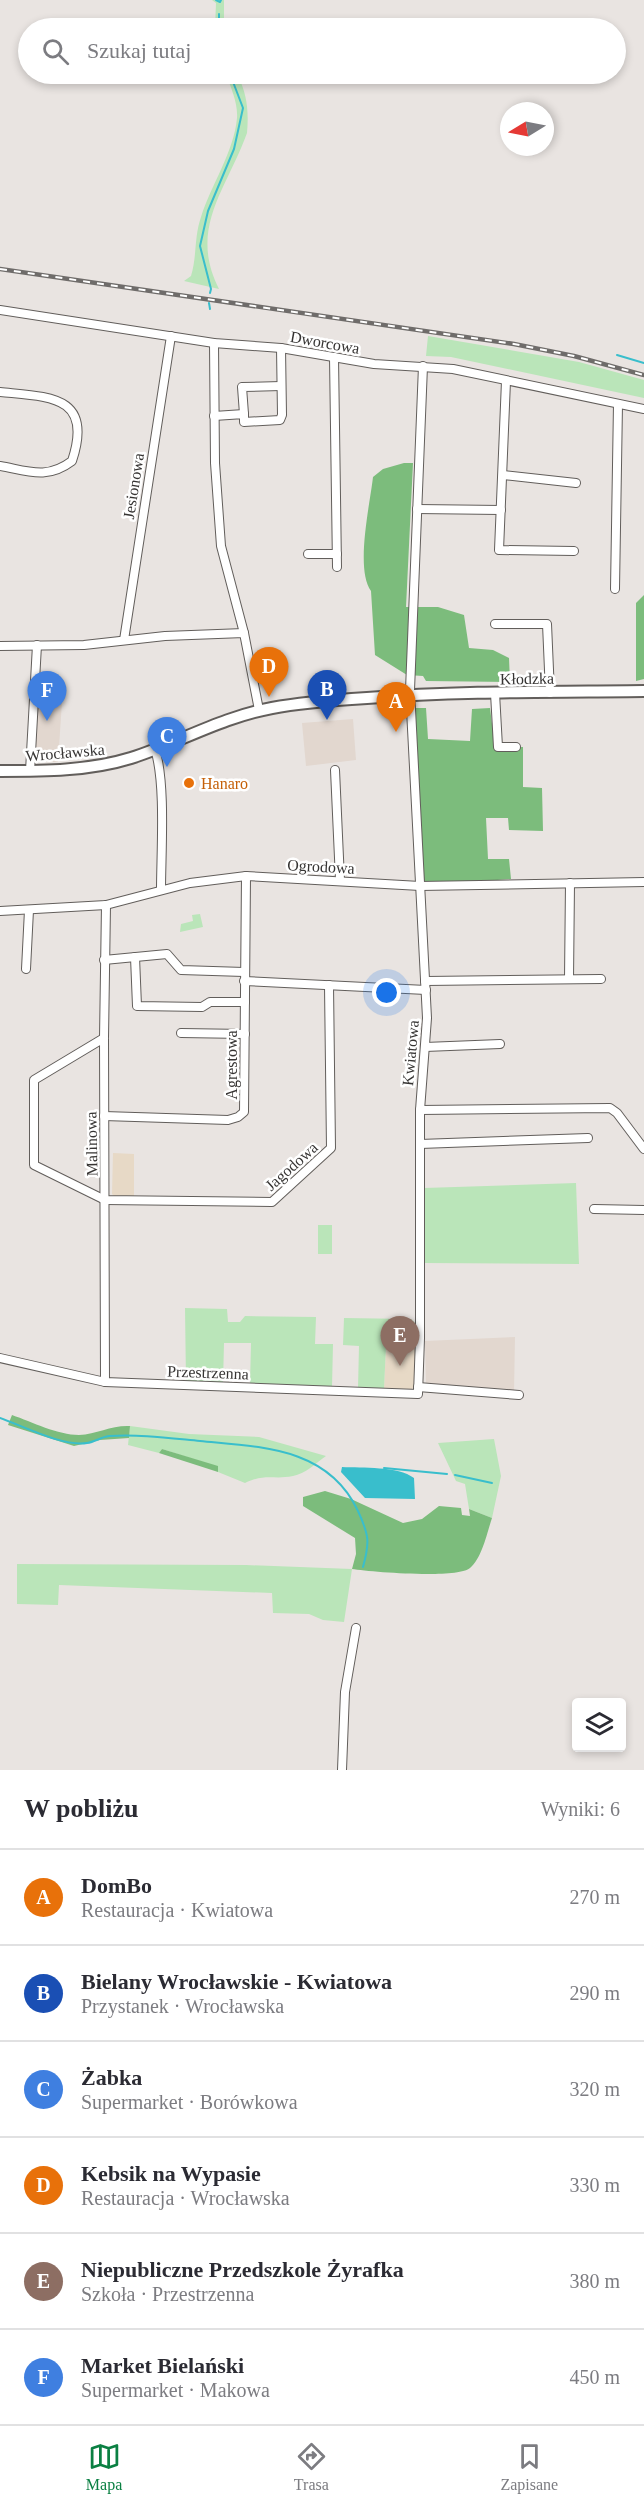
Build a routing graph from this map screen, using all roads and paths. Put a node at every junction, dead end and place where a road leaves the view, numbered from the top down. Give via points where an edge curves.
1 (0, 310) edge
2 (171, 336) junction
3 (214, 344) junction
4 (282, 348) junction
5 (334, 357) junction
6 (423, 366) junction
7 (506, 381) junction
8 (281, 386) junction
9 (0, 392) edge
10 (618, 404) junction
11 (644, 410) edge
12 (244, 414) junction
13 (214, 416) junction
14 (0, 466) edge
15 (503, 475) junction
16 (576, 483) dead end
17 (417, 508) junction
18 (501, 510) junction
19 (574, 551) dead end
20 (308, 554) dead end
21 (337, 554) junction
22 (337, 567) dead end
23 (615, 589) dead end
24 (495, 624) dead end
25 (244, 633) junction
26 (124, 640) junction
27 (37, 645) junction
28 (0, 646) edge
29 (644, 691) edge
30 (495, 693) junction
31 (550, 693) junction
32 (410, 695) junction
33 (259, 710) junction
34 (516, 747) dead end
35 (154, 749) junction
36 (335, 770) dead end
37 (0, 771) edge
38 (30, 771) junction
39 (246, 876) junction
40 (340, 880) junction
41 (644, 882) edge
42 (570, 883) junction
43 (420, 886) junction
44 (161, 890) junction
45 (106, 905) junction
46 (29, 910) junction
47 (0, 911) edge
48 (135, 957) junction
49 (104, 960) junction
50 (26, 969) dead end
51 (244, 972) junction
52 (569, 979) junction
53 (601, 979) dead end
54 (244, 981) junction
55 (329, 986) junction
56 (426, 986) junction
57 (245, 1002) junction
58 (181, 1034) dead end
59 (245, 1034) junction
60 (104, 1038) junction
61 (501, 1044) dead end
62 (425, 1047) junction
63 (420, 1110) junction
64 (104, 1116) junction
65 (588, 1138) dead end
66 (420, 1144) junction
67 (644, 1149) edge
68 (105, 1200) junction
69 (594, 1209) dead end
70 (644, 1210) edge
71 (0, 1358) edge
72 (105, 1382) junction
73 (418, 1390) junction
74 (519, 1395) dead end
75 (356, 1628) dead end
76 (342, 1770) edge

1 - 2 street, Dworcowa
2 - 3 street, Dworcowa
2 - 26 street, Jesionowa
3 - 4 street, Dworcowa
3 - 13 street
4 - 5 street, Dworcowa
4 - 8 street
5 - 6 street, Dworcowa
5 - 21 street
6 - 7 street, Dworcowa
6 - 17 street, Kwiatowa
7 - 10 street, Dworcowa
7 - 15 street
8 - 12 street via 242,387
8 - 12 street via 279,421 244,422
9 - 14 street via 61,402 76,418 78,429 72,461 58,471 45,474
10 - 11 street, Dworcowa
10 - 23 street
12 - 13 street
13 - 25 street via 221,546
15 - 16 street
15 - 18 street
17 - 18 street
17 - 32 street, Kwiatowa
18 - 19 street via 500,550
20 - 21 street
21 - 22 street
24 - 31 street via 547,624
25 - 26 street
25 - 33 street
26 - 27 street via 93,645
27 - 28 street
27 - 38 street
29 - 31 main road, Kłodzka
30 - 31 main road, Kłodzka
30 - 32 main road, Kłodzka
30 - 34 street via 498,747
32 - 33 main road, Wrocławska
32 - 43 street, Kwiatowa
33 - 35 main road, Wrocławska
35 - 38 main road, Wrocławska via 93,767
35 - 44 street via 160,799
36 - 40 street
37 - 38 main road, Wrocławska
39 - 40 street, Ogrodowa
39 - 44 street, Ogrodowa
39 - 51 street, Agrestowa
40 - 43 street, Ogrodowa
41 - 42 street, Ogrodowa
42 - 43 street, Ogrodowa
42 - 52 street
43 - 56 street, Kwiatowa
44 - 45 street, Ogrodowa
45 - 46 street, Ogrodowa
45 - 49 street, Malinowa
46 - 47 street, Ogrodowa
46 - 50 street
48 - 49 street
48 - 51 street via 168,954 182,970
48 - 57 street via 136,1006 202,1007 210,1002
49 - 60 street, Malinowa
51 - 54 street, Agrestowa
52 - 53 street
52 - 56 street
54 - 55 street
54 - 57 street, Agrestowa
55 - 56 street
55 - 68 street, Jagodowa via 331,1148 272,1202
56 - 62 street, Kwiatowa
57 - 59 street, Agrestowa
58 - 59 street
59 - 64 street, Agrestowa via 244,1112 238,1117 228,1120
60 - 64 street, Malinowa
60 - 68 street via 34,1080 34,1165
61 - 62 street
62 - 63 street, Kwiatowa
63 - 66 street, Kwiatowa
63 - 67 street via 610,1108
64 - 68 street, Malinowa
65 - 66 street
66 - 73 street, Kwiatowa
68 - 72 street, Malinowa
69 - 70 street
71 - 72 street, Przestrzenna
72 - 73 street, Przestrzenna
73 - 74 street, Przestrzenna
75 - 76 street via 345,1692

